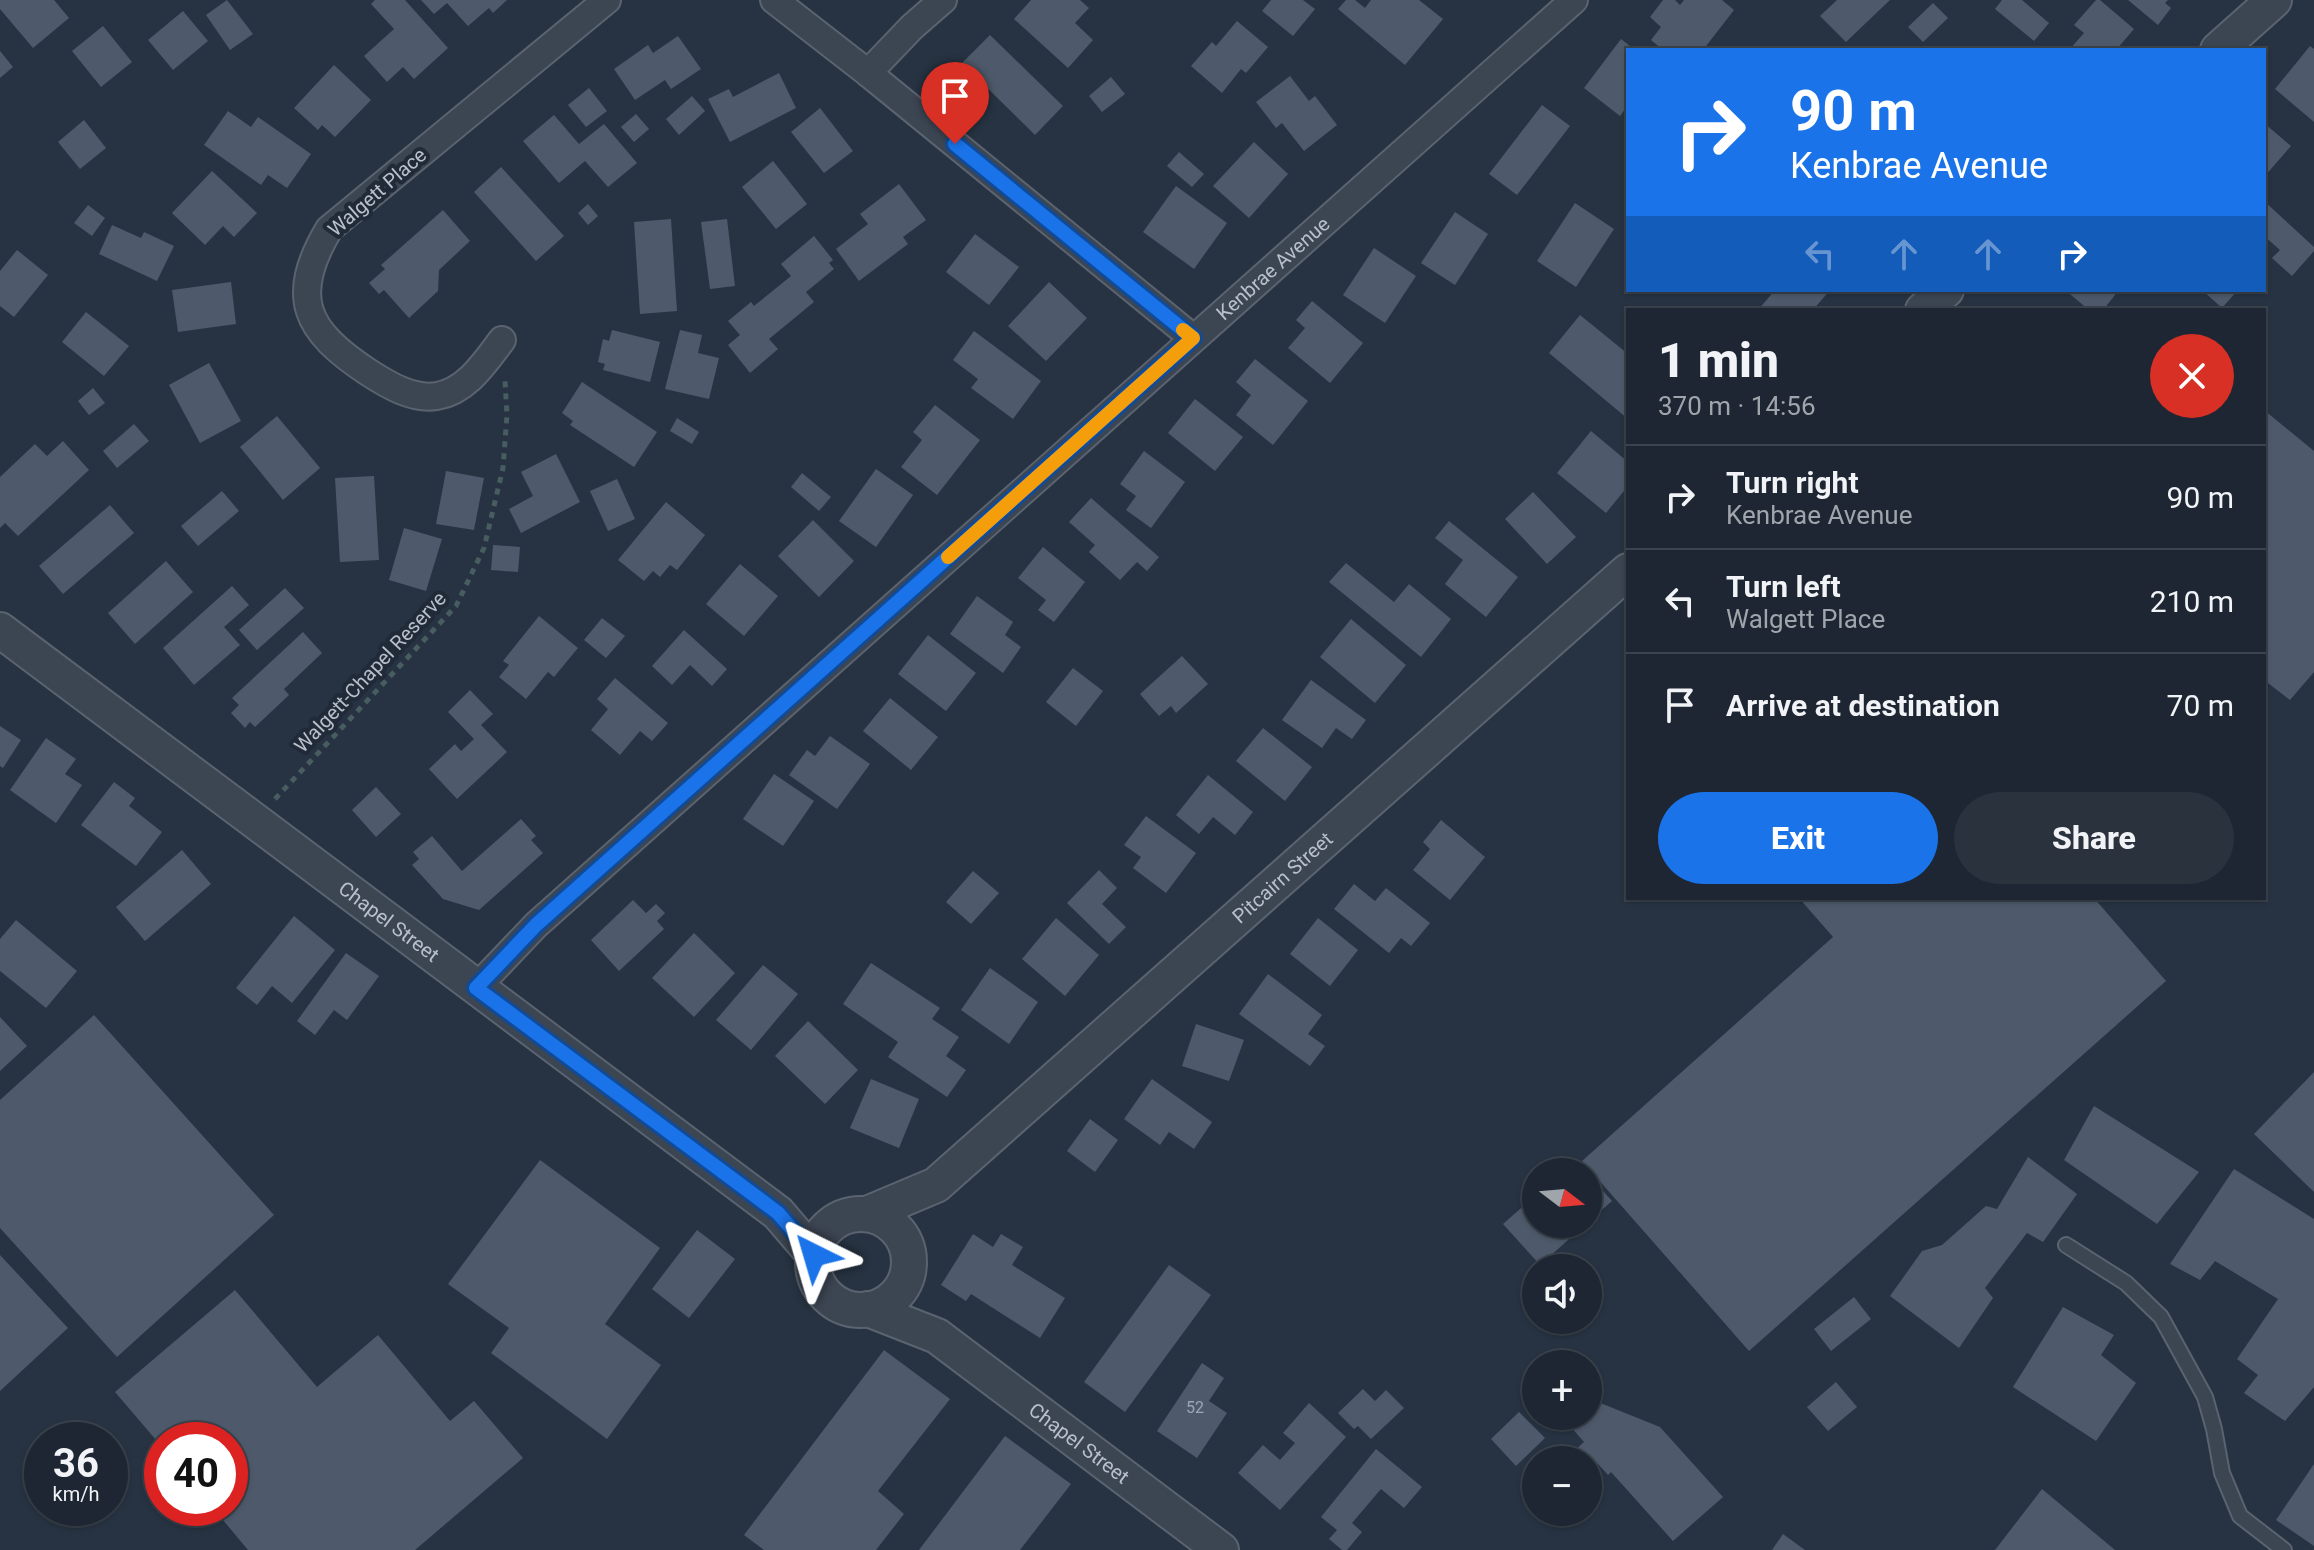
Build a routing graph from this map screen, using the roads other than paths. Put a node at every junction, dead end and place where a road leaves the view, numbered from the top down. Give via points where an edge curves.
1 (607, 0) edge
2 (774, 0) edge
3 (943, 0) edge
4 (1574, 0) edge
5 (2274, 0) edge
6 (2220, 48) edge
7 (868, 73) junction
8 (1944, 292) edge
9 (1925, 308) edge
10 (1193, 338) junction
11 (502, 340) road end
12 (1626, 573) edge
13 (0, 630) edge
14 (476, 988) junction
15 (936, 1185) junction
16 (778, 1213) junction
17 (853, 1216) junction
18 (2066, 1245) dead end
19 (814, 1255) junction
20 (909, 1262) junction
21 (868, 1309) junction
22 (937, 1336) junction
23 (1221, 1550) edge
24 (2284, 1550) edge

1 - 11 street, Walgett Place via 329,229 309,274 307,298 322,337 340,354 402,390 422,396 453,390 480,369
2 - 7 street
3 - 7 street
4 - 10 street, Kenbrae Avenue
5 - 6 street
7 - 10 street
8 - 9 street
10 - 14 street, Kenbrae Avenue via 536,925
12 - 15 street, Pitcairn Street
13 - 14 street, Chapel Street
14 - 16 street, Chapel Street
15 - 17 street, Pitcairn Street
15 - 20 street, Pitcairn Street
16 - 17 street
16 - 19 street, Chapel Street
17 - 19 street via 827,1228
17 - 20 street via 882,1218 895,1227
18 - 24 lane via 2126,1283 2161,1317 2205,1397 2222,1473 2240,1516
19 - 21 street via 818,1284 827,1296 839,1305
20 - 21 street via 895,1296
20 - 22 street
21 - 22 street, Chapel Street
22 - 23 street, Chapel Street

